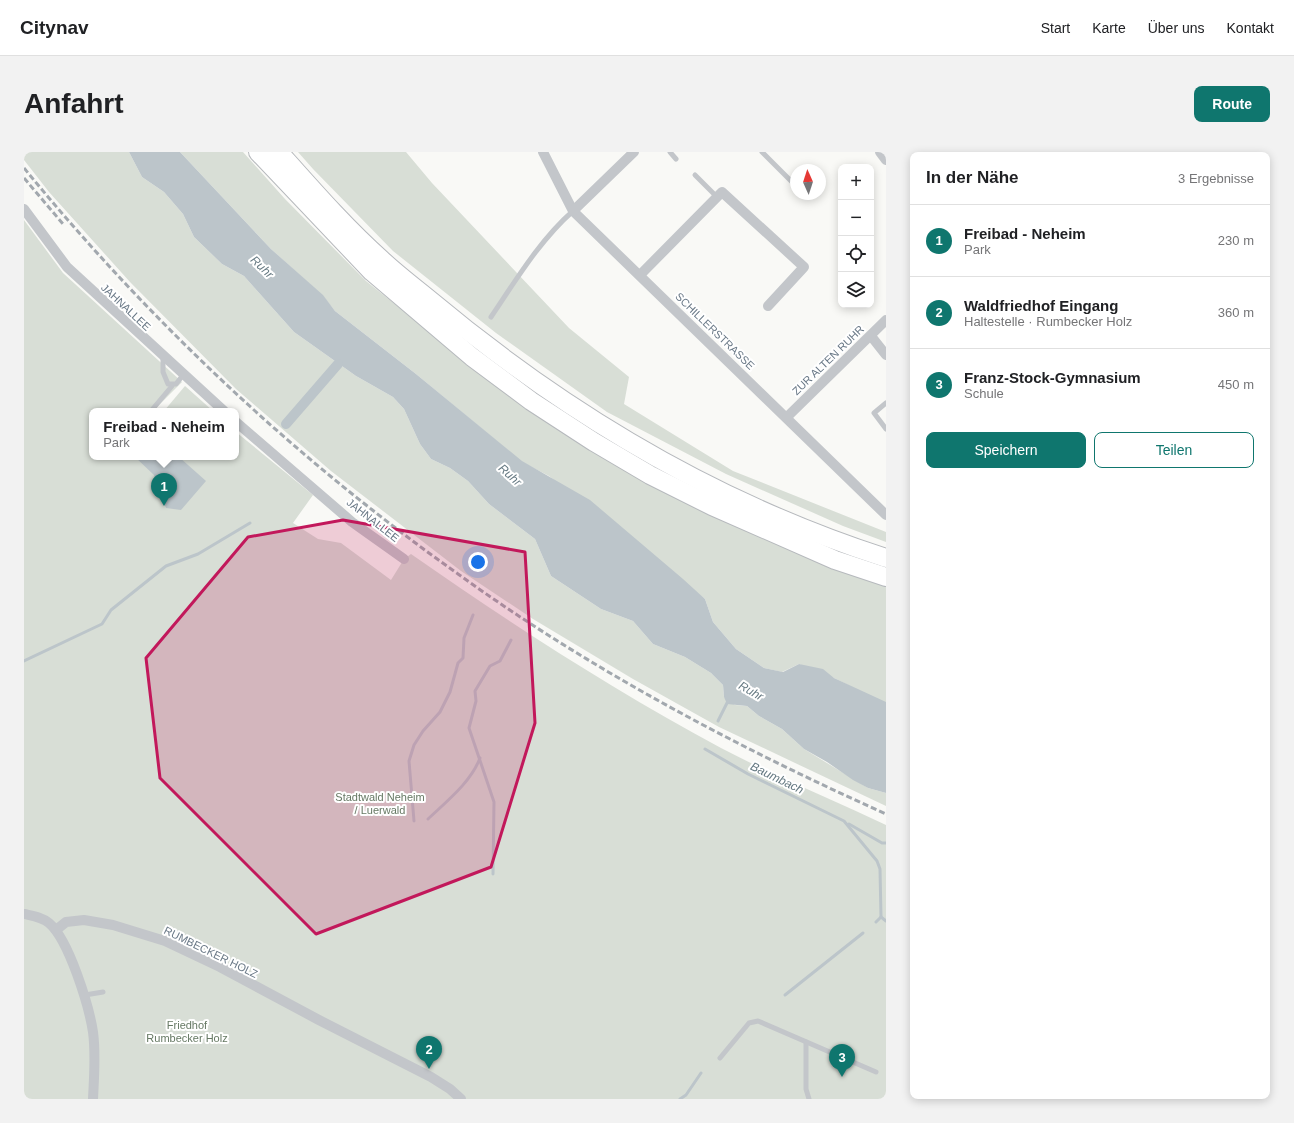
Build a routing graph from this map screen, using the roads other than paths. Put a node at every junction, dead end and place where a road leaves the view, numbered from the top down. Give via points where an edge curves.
1 (258, 152) edge
2 (279, 152) edge
3 (543, 152) edge
4 (634, 152) edge
5 (670, 152) edge
6 (762, 152) edge
7 (880, 152) edge
8 (676, 159) dead end
9 (886, 160) edge
10 (695, 174) dead end
11 (790, 180) edge
12 (717, 197) junction
13 (24, 209) edge
14 (574, 211) junction
15 (640, 274) junction
16 (768, 306) dead end
17 (491, 317) dead end
18 (886, 320) edge
19 (871, 336) junction
20 (886, 355) edge
21 (162, 356) junction
22 (183, 375) junction
23 (172, 386) junction
24 (886, 403) edge
25 (154, 408) edge
26 (221, 408) edge
27 (787, 417) junction
28 (239, 425) edge
29 (886, 429) edge
30 (886, 516) edge
31 (886, 558) edge
32 (404, 559) dead end
33 (886, 577) edge
34 (24, 914) edge
35 (56, 930) junction
36 (103, 992) dead end
37 (85, 995) junction
38 (806, 1042) junction
39 (720, 1058) dead end
40 (876, 1072) dead end
41 (93, 1099) edge
42 (461, 1099) edge
43 (809, 1099) edge

1 - 33 highway via 372,272 472,357 531,401 650,475 712,506 835,560
2 - 31 highway via 381,260 482,344 570,406 662,460 726,493 794,523
3 - 14 street, SCHILLERSTRASSE
4 - 14 street
5 - 8 lane
6 - 11 lane
7 - 9 street
10 - 12 lane
12 - 15 street
12 - 16 street via 722,192 804,267
13 - 21 street, JAHNALLEE via 67,267
14 - 15 street, SCHILLERSTRASSE
14 - 17 lane via 563,220 532,258
15 - 27 street, SCHILLERSTRASSE
18 - 19 street, ZUR ALTEN RUHR
19 - 20 street
19 - 27 street, ZUR ALTEN RUHR
21 - 22 street, JAHNALLEE
21 - 23 lane via 164,380
22 - 23 lane
22 - 26 street, JAHNALLEE
23 - 25 lane
24 - 29 lane via 874,413
27 - 30 street, SCHILLERSTRASSE
28 - 32 street, JAHNALLEE via 352,522
34 - 35 street via 42,918
35 - 37 street
35 - 42 street, RUMBECKER HOLZ via 66,922 84,920 113,925 165,941 430,1077
36 - 37 lane
37 - 41 street via 93,1034
38 - 39 lane via 758,1022 749,1023
38 - 40 lane
38 - 43 lane via 806,1089

